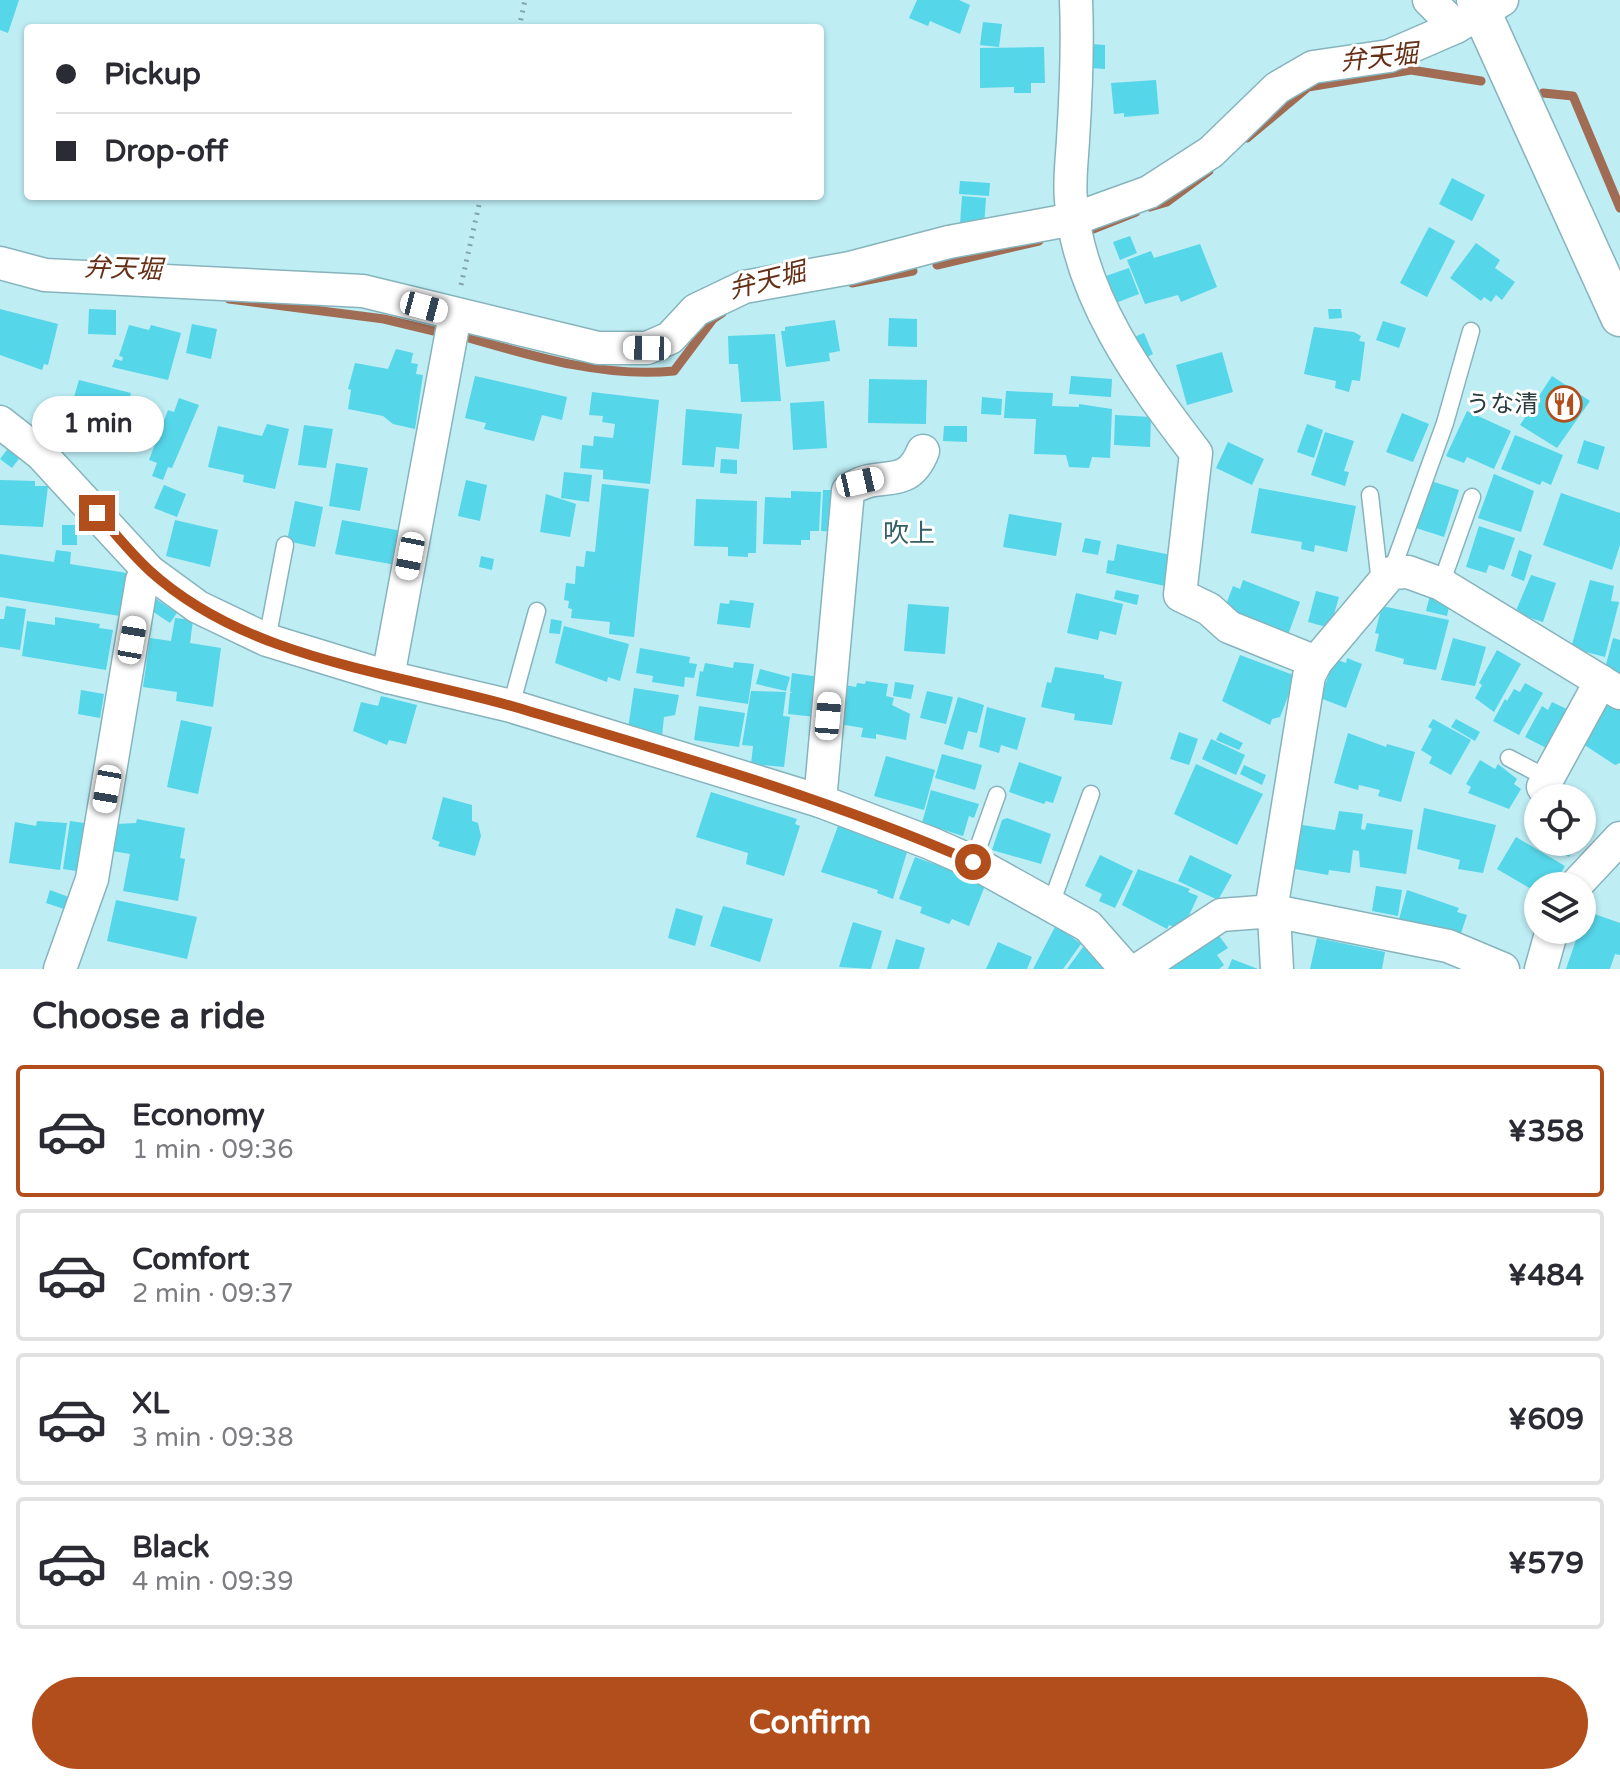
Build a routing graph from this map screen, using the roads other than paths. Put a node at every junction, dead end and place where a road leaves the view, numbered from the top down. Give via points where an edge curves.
1 (1076, 0) edge
2 (1429, 0) edge
3 (1479, 10) edge
4 (1074, 219) junction
5 (0, 263) edge
6 (455, 315) junction
7 (1620, 317) edge
8 (1471, 331) dead end
9 (0, 422) edge
10 (923, 451) dead end
11 (1370, 495) dead end
12 (1472, 497) dead end
13 (285, 545) dead end
14 (150, 572) junction
15 (1386, 578) junction
16 (1441, 584) junction
17 (537, 611) dead end
18 (267, 640) junction
19 (1316, 662) junction
20 (388, 677) junction
21 (1611, 687) edge
22 (511, 706) junction
23 (1509, 758) dead end
24 (1545, 784) edge
25 (1552, 784) edge
26 (1091, 794) dead end
27 (997, 795) dead end
28 (820, 801) junction
29 (1601, 844) edge
30 (973, 862) junction
31 (1584, 872) edge
32 (1051, 904) junction
33 (1274, 911) junction
34 (1548, 944) edge
35 (60, 969) edge
36 (1126, 969) edge
37 (1139, 969) edge
38 (1277, 969) edge
39 (1503, 969) edge
40 (1541, 969) edge

1 - 4 street
2 - 3 street
3 - 4 street via 1389,56 1313,67 1277,88 1211,152 1149,192
3 - 7 street
4 - 6 street via 744,287 696,310 670,338 647,348 598,348
4 - 19 street via 1105,315 1147,389 1196,453 1180,595 1209,609 1229,627
5 - 6 street via 45,275 363,291
6 - 20 street
8 - 15 lane via 1445,423
9 - 14 street via 41,454
10 - 28 street via 907,476 860,482 848,491
11 - 15 lane
12 - 16 lane
13 - 18 lane
14 - 18 street via 198,607
14 - 35 street via 142,580 92,879
15 - 16 street via 1408,572
15 - 19 street
16 - 21 street
17 - 22 lane
18 - 20 street
19 - 33 street via 1289,791
20 - 22 street
21 - 25 street
22 - 28 street
23 - 24 lane
26 - 32 lane
27 - 30 lane
28 - 30 street
29 - 31 street
30 - 32 street
32 - 36 street via 1088,926
33 - 37 street via 1221,915
33 - 38 street
33 - 39 street via 1448,946
34 - 40 street

